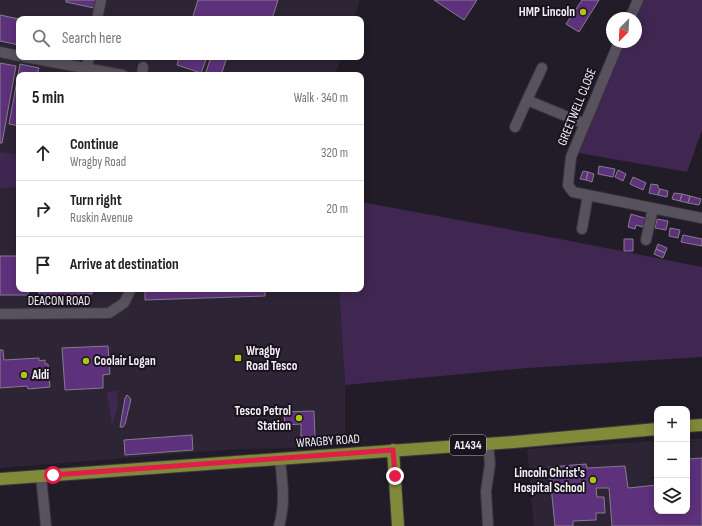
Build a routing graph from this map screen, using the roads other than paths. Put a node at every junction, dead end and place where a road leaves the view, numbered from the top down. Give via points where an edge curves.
1 (101, 0) edge
2 (638, 0) edge
3 (633, 12) edge
4 (98, 16) edge
5 (617, 48) edge
6 (0, 52) edge
7 (16, 55) edge
8 (42, 60) edge
9 (88, 60) edge
10 (87, 68) junction
11 (542, 68) dead end
12 (108, 72) edge
13 (527, 100) junction
14 (585, 124) junction
15 (515, 126) dead end
16 (588, 195) junction
17 (653, 208) junction
18 (702, 218) edge
19 (582, 229) dead end
20 (646, 240) dead end
21 (130, 292) edge
22 (0, 314) edge
23 (702, 425) edge
24 (690, 426) edge
25 (654, 430) edge
26 (488, 443) junction
27 (393, 450) junction
28 (280, 458) junction
29 (41, 476) junction
30 (0, 478) edge
31 (46, 526) edge
32 (279, 526) edge
33 (398, 526) edge
34 (488, 526) edge

1 - 4 street
2 - 3 street
5 - 14 street, GREETWELL CLOSE
6 - 7 street
8 - 10 street
9 - 10 street
10 - 12 street
11 - 13 street
13 - 14 street
13 - 15 street
14 - 16 street, GREETWELL CLOSE via 571,157 568,184 573,192
16 - 17 street
16 - 19 street
17 - 18 street
17 - 20 street
21 - 22 street, DEACON ROAD via 124,303 109,313
23 - 24 main road
25 - 26 main road, WRAGBY ROAD / A1434
26 - 27 main road, WRAGBY ROAD / A1434
26 - 34 street
27 - 28 main road, WRAGBY ROAD / A1434
27 - 33 main road
28 - 29 main road, WRAGBY ROAD / A1434
28 - 32 street via 283,512
29 - 30 main road, WRAGBY ROAD / A1434
29 - 31 street

